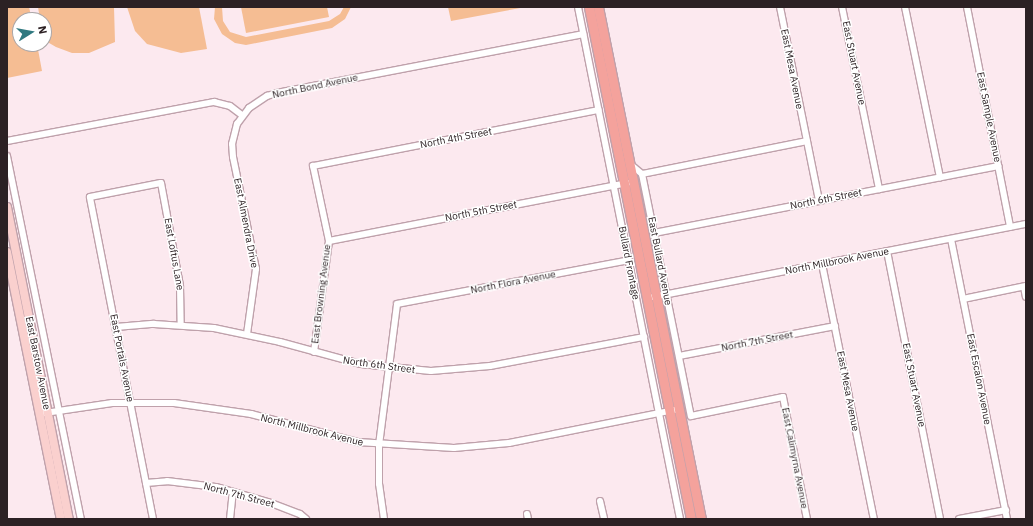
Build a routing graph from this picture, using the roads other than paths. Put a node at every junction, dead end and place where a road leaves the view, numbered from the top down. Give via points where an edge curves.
1 (578, 7) edge
2 (598, 7) edge
3 (780, 7) edge
4 (842, 7) edge
5 (905, 7) edge
6 (967, 7) edge
7 (589, 9) edge
8 (584, 34) junction
9 (609, 62) junction
10 (599, 110) junction
11 (242, 115) junction
12 (7, 141) edge
13 (807, 141) junction
14 (7, 156) edge
15 (630, 164) junction
16 (313, 166) joint
17 (999, 166) junction
18 (642, 174) junction
19 (940, 177) junction
20 (628, 182) junction
21 (161, 183) joint
22 (614, 186) junction
23 (879, 189) junction
24 (819, 201) junction
25 (7, 207) edge
26 (1026, 224) edge
27 (1010, 227) junction
28 (654, 233) junction
29 (951, 239) junction
30 (329, 241) junction
31 (887, 251) junction
32 (7, 252) edge
33 (629, 260) junction
34 (18, 264) junction
35 (822, 264) junction
36 (8, 266) edge
37 (1025, 286) edge
38 (666, 294) junction
39 (652, 297) junction
40 (1026, 297) edge
41 (963, 299) junction
42 (181, 325) junction
43 (835, 326) junction
44 (116, 327) junction
45 (247, 334) junction
46 (644, 337) junction
47 (314, 352) junction
48 (679, 356) junction
49 (388, 368) junction
50 (130, 402) junction
51 (679, 409) junction
52 (59, 411) junction
53 (669, 411) junction
54 (44, 413) junction
55 (659, 413) junction
56 (379, 445) junction
57 (146, 483) junction
58 (234, 492) junction
59 (600, 501) dead end
60 (1006, 510) junction
61 (306, 518) edge
62 (61, 519) edge
63 (69, 519) edge
64 (81, 519) edge
65 (153, 519) edge
66 (230, 519) edge
67 (384, 519) edge
68 (604, 519) edge
69 (680, 519) edge
70 (691, 519) edge
71 (701, 519) edge
72 (807, 519) edge
73 (874, 519) edge
74 (940, 519) edge
75 (959, 519) edge
76 (1007, 519) edge

1 - 8 street, Bullard Frontage
2 - 9 main road, East Bullard Avenue
3 - 13 street, East Mesa Avenue
4 - 23 street, East Stuart Avenue
5 - 19 street
6 - 17 street, East Sample Avenue
7 - 9 main road via 598,30 603,58
7 - 20 main road, East Bullard Avenue
8 - 10 street, Bullard Frontage
8 - 11 street, North Bond Avenue via 277,93 258,101
9 - 15 main road, East Bullard Avenue
10 - 16 street, North 4th Street
10 - 22 street, Bullard Frontage
11 - 12 street via 222,104 206,103
11 - 45 street, East Almendra Drive via 233,134 232,144 256,269
13 - 18 street
13 - 24 street, East Mesa Avenue
14 - 52 street
15 - 18 street
15 - 20 main road, East Bullard Avenue
16 - 30 street, East Browning Avenue
17 - 19 street, North 6th Street
17 - 27 street, East Sample Avenue
18 - 28 street
19 - 23 street, North 6th Street
20 - 22 street, North 5th Street
20 - 39 main road, East Bullard Avenue
21 - 42 street, East Loftus Lane via 180,286
21 - 44 street, East Portals Avenue via 90,197
22 - 30 street, North 5th Street
22 - 33 street, Bullard Frontage
23 - 24 street, North 6th Street
24 - 28 street, North 6th Street
25 - 34 main road, East Barstow Avenue
26 - 27 street, North Millbrook Avenue
27 - 29 street, North Millbrook Avenue
28 - 38 street
29 - 31 street, North Millbrook Avenue
29 - 41 street, East Escalon Avenue
30 - 47 street, East Browning Avenue
31 - 35 street, North Millbrook Avenue
31 - 74 street, East Stuart Avenue
32 - 36 main road, East Barstow Avenue
33 - 46 street, Bullard Frontage
33 - 49 street, North Flora Avenue via 396,304
34 - 36 street
34 - 54 main road, East Barstow Avenue
35 - 38 street, North Millbrook Avenue
35 - 43 street, East Mesa Avenue
36 - 54 main road, East Barstow Avenue
37 - 40 street
37 - 41 street
38 - 39 street, North Millbrook Avenue
38 - 48 street
39 - 51 main road, East Bullard Avenue
39 - 53 main road, East Bullard Avenue
41 - 60 street, East Escalon Avenue
42 - 44 street, North 6th Street
42 - 45 street, North 6th Street
43 - 48 street, North 7th Street
43 - 73 street, East Mesa Avenue
44 - 50 street, East Portals Avenue
45 - 47 street, North 6th Street
46 - 49 street, North 6th Street via 490,366 431,371
46 - 55 street, Bullard Frontage
47 - 49 street, North 6th Street
48 - 72 street, East Calimyrna Avenue via 690,416 783,397
49 - 56 street
50 - 52 street, North Millbrook Avenue
50 - 56 street, North Millbrook Avenue via 214,408
50 - 57 street, East Portals Avenue
51 - 53 street, North Millbrook Avenue
51 - 71 main road, East Bullard Avenue
52 - 54 street, North Millbrook Avenue
52 - 64 street
53 - 55 street, North Millbrook Avenue
53 - 70 main road, East Bullard Avenue
54 - 62 main road, East Barstow Avenue
54 - 63 main road, East Barstow Avenue
55 - 56 street, North Millbrook Avenue via 481,446 440,448
55 - 69 street, Bullard Frontage
56 - 67 street via 379,484
57 - 58 street, North 7th Street via 181,482
57 - 65 street, East Portals Avenue
58 - 61 street, North 7th Street via 271,503
58 - 66 street
59 - 68 street
60 - 75 street
60 - 76 street, East Escalon Avenue

